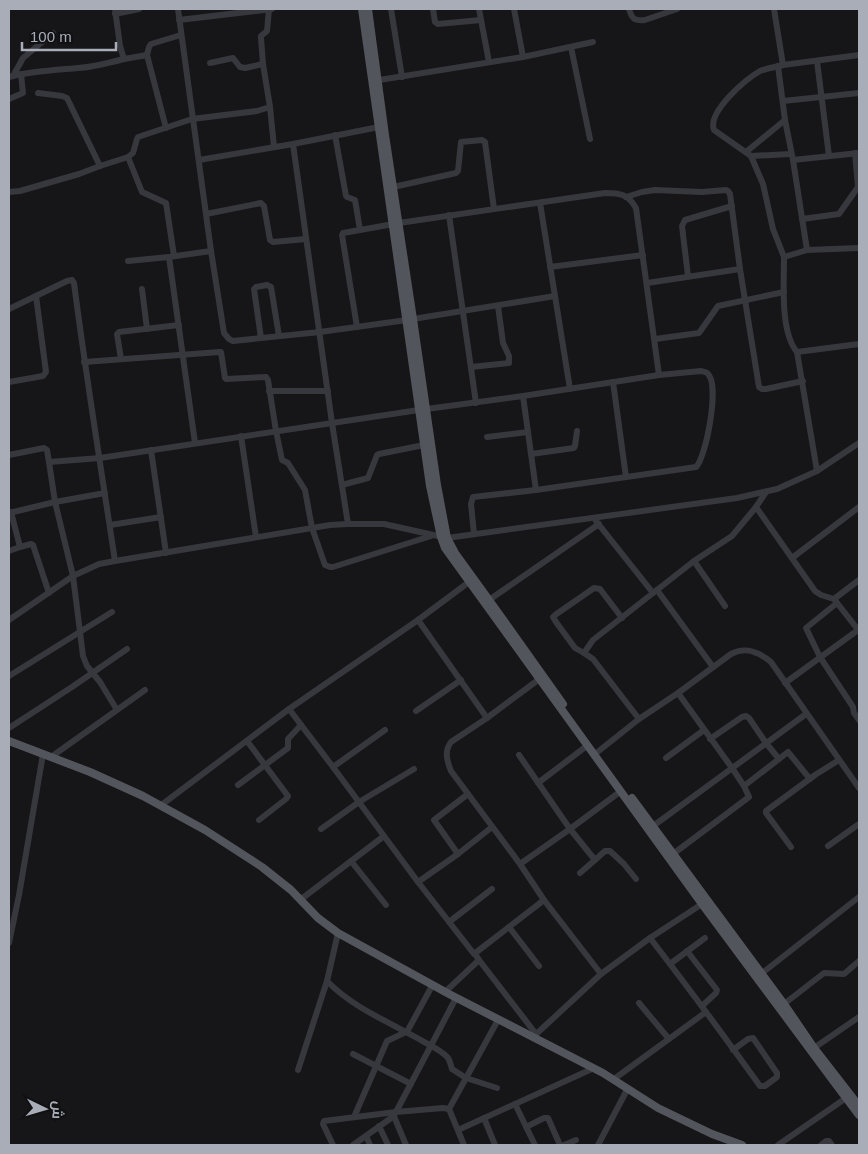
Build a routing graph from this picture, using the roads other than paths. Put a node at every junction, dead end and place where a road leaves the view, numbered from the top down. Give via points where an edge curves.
1 (139, 9) edge
2 (178, 9) edge
3 (269, 9) edge
4 (273, 9) edge
5 (362, 9) edge
6 (368, 9) edge
7 (391, 9) edge
8 (433, 9) edge
9 (479, 9) edge
10 (514, 9) edge
11 (629, 9) edge
12 (677, 9) edge
13 (774, 9) edge
14 (669, 10) edge
15 (115, 11) edge
16 (179, 20) junction
17 (481, 20) junction
18 (53, 33) dead end
19 (181, 35) junction
20 (593, 42) dead end
21 (572, 46) junction
22 (859, 55) edge
23 (147, 56) junction
24 (523, 57) junction
25 (124, 58) junction
26 (817, 61) junction
27 (489, 62) junction
28 (210, 63) dead end
29 (263, 64) junction
30 (781, 66) junction
31 (21, 74) junction
32 (11, 77) edge
33 (402, 77) junction
34 (375, 81) junction
35 (38, 93) dead end
36 (859, 93) edge
37 (822, 96) junction
38 (9, 99) edge
39 (783, 101) junction
40 (270, 107) junction
41 (192, 119) junction
42 (785, 120) junction
43 (379, 127) junction
44 (166, 128) junction
45 (335, 136) junction
46 (590, 139) dead end
47 (292, 144) junction
48 (274, 147) junction
49 (857, 153) edge
50 (748, 154) junction
51 (829, 156) junction
52 (128, 157) junction
53 (792, 157) junction
54 (199, 160) junction
55 (100, 166) junction
56 (390, 188) junction
57 (9, 192) edge
58 (626, 197) junction
59 (540, 203) junction
60 (732, 206) junction
61 (494, 209) junction
62 (206, 214) junction
63 (449, 215) junction
64 (802, 219) junction
65 (396, 223) junction
66 (360, 230) junction
67 (306, 239) junction
68 (859, 248) edge
69 (807, 250) junction
70 (211, 251) junction
71 (643, 255) junction
72 (171, 256) junction
73 (784, 257) junction
74 (128, 261) dead end
75 (550, 267) junction
76 (740, 269) junction
77 (688, 276) junction
78 (647, 283) junction
79 (142, 288) dead end
80 (784, 292) junction
81 (36, 296) junction
82 (555, 296) junction
83 (745, 300) junction
84 (498, 306) junction
85 (9, 309) edge
86 (463, 311) junction
87 (410, 320) junction
88 (178, 325) junction
89 (357, 327) junction
90 (147, 329) junction
91 (320, 332) junction
92 (279, 336) junction
93 (262, 338) junction
94 (655, 339) junction
95 (859, 344) edge
96 (797, 352) junction
97 (183, 354) junction
98 (121, 359) junction
99 (84, 362) junction
100 (471, 367) junction
101 (659, 375) junction
102 (803, 381) junction
103 (9, 382) edge
104 (613, 382) junction
105 (570, 389) junction
106 (270, 391) junction
107 (328, 391) junction
108 (523, 396) junction
109 (476, 403) junction
110 (423, 410) junction
111 (332, 423) junction
112 (276, 431) junction
113 (577, 431) dead end
114 (528, 432) junction
115 (241, 436) junction
116 (487, 437) dead end
117 (195, 443) junction
118 (859, 443) edge
119 (424, 445) junction
120 (151, 450) junction
121 (531, 454) junction
122 (9, 455) edge
123 (100, 458) junction
124 (49, 462) junction
125 (817, 471) junction
126 (626, 477) junction
127 (342, 486) junction
128 (536, 490) junction
129 (766, 492) junction
130 (105, 493) junction
131 (54, 502) junction
132 (756, 507) junction
133 (859, 508) edge
134 (10, 513) edge
135 (161, 518) junction
136 (594, 518) junction
137 (348, 524) junction
138 (599, 524) junction
139 (110, 525) junction
140 (312, 528) junction
141 (474, 534) junction
142 (432, 535) junction
143 (256, 537) junction
144 (444, 538) junction
145 (20, 547) junction
146 (9, 551) edge
147 (166, 553) junction
148 (792, 558) junction
149 (115, 561) junction
150 (694, 561) junction
151 (73, 576) junction
152 (859, 580) edge
153 (469, 582) junction
154 (655, 592) junction
155 (49, 593) junction
156 (489, 600) junction
157 (836, 601) junction
158 (725, 606) dead end
159 (112, 612) dead end
160 (622, 618) junction
161 (9, 619) edge
162 (418, 620) junction
163 (859, 630) edge
164 (80, 632) junction
165 (127, 649) dead end
166 (584, 653) junction
167 (820, 657) junction
168 (713, 667) junction
169 (92, 672) junction
170 (9, 676) edge
171 (541, 678) junction
172 (461, 680) junction
173 (785, 683) junction
174 (145, 690) dead end
175 (678, 694) junction
176 (117, 710) junction
177 (289, 710) junction
178 (416, 711) dead end
179 (806, 714) junction
180 (487, 718) junction
181 (640, 719) junction
182 (859, 720) edge
183 (301, 725) junction
184 (9, 728) edge
185 (386, 730) dead end
186 (704, 730) junction
187 (710, 739) junction
188 (9, 741) edge
189 (247, 741) junction
190 (766, 743) junction
191 (588, 745) junction
192 (597, 752) junction
193 (519, 755) dead end
194 (47, 756) junction
195 (666, 758) dead end
196 (779, 759) junction
197 (839, 760) junction
198 (265, 765) junction
199 (333, 767) junction
200 (732, 768) junction
201 (414, 769) dead end
202 (810, 779) junction
203 (856, 779) edge
204 (538, 783) junction
205 (238, 785) dead end
206 (744, 786) junction
207 (859, 788) edge
208 (621, 792) junction
209 (468, 794) junction
210 (359, 802) junction
211 (160, 806) junction
212 (259, 820) dead end
213 (859, 824) edge
214 (492, 827) junction
215 (650, 828) junction
216 (321, 829) dead end
217 (570, 829) junction
218 (384, 836) junction
219 (828, 846) dead end
220 (791, 847) dead end
221 (458, 854) junction
222 (673, 854) junction
223 (595, 860) junction
224 (351, 861) junction
225 (520, 864) junction
226 (580, 872) dead end
227 (636, 879) dead end
228 (418, 882) junction
229 (492, 889) dead end
230 (859, 898) edge
231 (300, 900) junction
232 (544, 900) junction
233 (705, 902) junction
234 (386, 905) dead end
235 (449, 922) junction
236 (509, 927) junction
237 (338, 934) junction
238 (650, 938) junction
239 (705, 938) dead end
240 (9, 943) edge
241 (687, 951) junction
242 (477, 957) junction
243 (859, 961) edge
244 (670, 964) junction
245 (539, 966) dead end
246 (601, 974) junction
247 (761, 974) junction
248 (326, 981) junction
249 (432, 986) junction
250 (444, 992) junction
251 (456, 998) junction
252 (639, 1003) dead end
253 (784, 1004) junction
254 (704, 1009) junction
255 (859, 1017) edge
256 (498, 1020) junction
257 (406, 1032) junction
258 (535, 1036) junction
259 (669, 1039) junction
260 (431, 1046) junction
261 (812, 1049) junction
262 (733, 1050) junction
263 (353, 1054) dead end
264 (376, 1066) junction
265 (594, 1068) junction
266 (298, 1070) dead end
267 (466, 1078) junction
268 (614, 1079) junction
269 (411, 1084) junction
270 (497, 1088) dead end
271 (628, 1088) junction
272 (848, 1096) junction
273 (515, 1104) junction
274 (859, 1106) edge
275 (449, 1109) junction
276 (394, 1114) junction
277 (859, 1115) edge
278 (354, 1117) junction
279 (484, 1118) junction
280 (379, 1126) junction
281 (526, 1127) junction
282 (458, 1130) junction
283 (366, 1136) junction
284 (576, 1140) dead end
285 (333, 1145) edge
286 (353, 1145) edge
287 (370, 1145) edge
288 (388, 1145) edge
289 (406, 1145) edge
290 (464, 1145) edge
291 (496, 1145) edge
292 (535, 1145) edge
293 (562, 1145) edge
294 (598, 1145) edge
295 (742, 1145) edge
296 (778, 1145) edge
297 (821, 1145) edge
298 (832, 1145) edge

1 - 15 street
2 - 16 street
3 - 4 street
3 - 16 street
3 - 29 street via 267,31 260,38
5 - 34 main road
6 - 34 main road
7 - 33 street
8 - 17 street via 438,24
9 - 17 street
10 - 24 street
11 - 14 street via 631,16 640,20
12 - 14 street
13 - 30 street
15 - 25 street
16 - 19 street
17 - 27 street
18 - 32 street via 22,58
19 - 23 street via 151,44
19 - 41 street
20 - 21 street
21 - 24 street
21 - 46 street
22 - 26 street
23 - 25 street
23 - 44 street
24 - 27 street
25 - 31 street via 96,66
26 - 30 street
26 - 37 street
27 - 33 street
28 - 29 street via 233,58 245,68
29 - 40 street
30 - 39 street
30 - 50 street via 762,70 740,85 724,102 712,124 714,130
31 - 32 street
31 - 38 street via 23,93
33 - 34 street
34 - 43 main road
34 - 56 main road
35 - 55 street via 67,98
36 - 37 street
37 - 39 street
37 - 51 street
39 - 42 street
40 - 41 street
40 - 48 street
41 - 44 street
41 - 54 street
42 - 50 street
42 - 53 street
43 - 45 street
43 - 56 main road
44 - 52 street via 138,137 133,153
45 - 47 street
45 - 66 street via 346,196 356,200
47 - 48 street
47 - 67 street
48 - 54 street
49 - 51 street
49 - 64 street via 858,187 839,214
50 - 53 street
50 - 73 street via 763,184 773,229
51 - 53 street
52 - 55 street
52 - 72 street via 142,192 166,203
53 - 64 street
54 - 62 street
55 - 57 street
56 - 61 street via 456,173 460,142 482,140 485,142
56 - 65 main road
58 - 59 street via 605,193
58 - 60 street via 654,190 726,190
58 - 71 street via 636,208
59 - 61 street
59 - 75 street
60 - 76 street
60 - 77 street via 683,222
61 - 63 street
62 - 67 street via 261,203 270,240
62 - 70 street
63 - 65 street
63 - 86 street
64 - 69 street
65 - 66 street
65 - 87 main road
66 - 89 street via 342,235
67 - 91 street
68 - 69 street
69 - 73 street
70 - 72 street
70 - 93 street via 224,333 233,341
71 - 75 street
71 - 78 street
72 - 74 street
72 - 88 street
73 - 80 street
75 - 82 street
76 - 77 street
76 - 83 street
77 - 78 street
78 - 94 street
79 - 90 street
80 - 83 street
80 - 96 street via 786,328
81 - 85 street
81 - 99 street via 67,281 74,283
81 - 103 street via 46,372 44,376
82 - 84 street
82 - 105 street
83 - 94 street via 716,307 699,333
83 - 102 street via 759,387 766,389
84 - 86 street
84 - 100 street via 509,363
86 - 87 street
86 - 100 street
87 - 89 street
87 - 110 main road
88 - 90 street
88 - 97 street
89 - 91 street
90 - 98 street via 117,334
91 - 92 street
91 - 107 street
92 - 93 street
92 - 93 street via 271,287 256,286
94 - 101 street
95 - 96 street
96 - 102 street
97 - 98 street
97 - 106 street via 221,352 225,378 266,377
97 - 117 street
98 - 99 street
99 - 123 street
100 - 109 street
101 - 104 street
101 - 126 street via 701,371 710,375 714,396 701,460 696,467
102 - 125 street
104 - 105 street
104 - 126 street
105 - 108 street
106 - 107 street
106 - 112 street
107 - 111 street
108 - 109 street
108 - 114 street
109 - 110 street
110 - 111 street
110 - 119 main road
110 - 144 main road
111 - 112 street
111 - 127 street
112 - 115 street
112 - 140 street via 282,460 305,490
113 - 121 street via 574,448
114 - 116 street
114 - 121 street
115 - 117 street
115 - 143 street
117 - 120 street
118 - 125 street
119 - 127 street via 380,454 368,478
119 - 144 main road via 430,486
120 - 123 street
120 - 135 street
121 - 128 street
122 - 124 street via 44,448
123 - 124 street
123 - 130 street
124 - 131 street
125 - 129 street
126 - 128 street
127 - 137 street
128 - 141 street via 473,498
129 - 132 street
129 - 136 street
130 - 131 street
130 - 139 street
131 - 134 street
131 - 151 street
132 - 148 street
132 - 150 street via 732,536
133 - 148 street
134 - 145 street
135 - 139 street
135 - 147 street
136 - 138 street
136 - 141 street
137 - 140 street
137 - 142 street via 384,524
138 - 154 street
138 - 156 street
139 - 149 street
140 - 142 street via 325,565 330,567
140 - 143 street
141 - 144 street
142 - 144 street
143 - 147 street
144 - 153 main road via 445,548
144 - 156 main road
145 - 146 street
145 - 155 street via 33,545
147 - 149 street
148 - 157 street via 816,591
149 - 151 street via 99,564
150 - 154 street
150 - 158 street
151 - 155 street
151 - 164 street
152 - 157 street
153 - 162 street
153 - 171 main road
154 - 160 street
154 - 168 street
155 - 161 street
156 - 171 main road
157 - 163 street
157 - 167 street via 806,628
159 - 164 street
160 - 166 street via 593,640
160 - 166 street via 598,588 555,615 554,619 575,648
162 - 172 street
162 - 177 street
163 - 167 street
164 - 169 street via 84,660
164 - 170 street
165 - 169 street
166 - 181 street via 593,659
167 - 173 street
167 - 182 street
168 - 173 street via 737,651 754,651 771,662
168 - 175 street
169 - 176 street
169 - 184 street
171 - 180 street
171 - 191 main road
171 - 192 main road
172 - 178 street
172 - 180 street
173 - 179 street
174 - 176 street
175 - 181 street
175 - 186 street
176 - 194 street
177 - 183 street
177 - 189 street
179 - 190 street
179 - 197 street
180 - 209 street via 451,742 446,752 451,771
181 - 192 street
183 - 198 street via 288,739 288,748
183 - 199 street
185 - 199 street
186 - 187 street
186 - 195 street
187 - 190 street via 745,716
187 - 200 street
188 - 194 main road
189 - 198 street
189 - 211 street
190 - 196 street
190 - 200 street
191 - 192 main road
191 - 204 street
192 - 208 main road
192 - 215 main road
193 - 204 street
194 - 211 main road via 129,789
194 - 240 street
196 - 202 street via 789,753
196 - 206 street
197 - 202 street
197 - 203 street
198 - 205 street
198 - 212 street via 288,797
199 - 210 street
200 - 206 street
200 - 215 street
201 - 210 street
202 - 220 street via 766,812
203 - 207 street
204 - 217 street
206 - 222 street via 748,798
208 - 215 main road
208 - 217 street
209 - 214 street
209 - 221 street via 434,820
210 - 216 street
210 - 218 street
211 - 231 main road via 262,867
213 - 219 street
214 - 221 street
214 - 225 street
215 - 222 main road
215 - 233 main road
217 - 223 street
217 - 225 street
218 - 224 street
218 - 228 street
221 - 228 street
222 - 233 main road
223 - 226 street
223 - 227 street via 605,851 610,851
224 - 231 street
224 - 234 street
225 - 232 street
228 - 235 street
229 - 235 street
230 - 247 street
231 - 237 main road
232 - 236 street
232 - 246 street
233 - 238 street
233 - 247 main road
233 - 261 main road
235 - 242 street
236 - 242 street
236 - 245 street
237 - 248 street
237 - 249 main road
238 - 244 street
238 - 246 street
239 - 241 street
241 - 244 street
241 - 254 street via 717,990
242 - 250 street
242 - 258 street
243 - 253 street via 844,974 824,974
244 - 254 street
246 - 258 street
247 - 253 main road
248 - 257 street via 354,1004
248 - 266 street
249 - 250 main road
249 - 257 street
250 - 251 main road
251 - 256 main road
251 - 260 street
252 - 259 street
253 - 261 main road
254 - 259 street
254 - 262 street
255 - 261 street
256 - 258 main road
256 - 267 street
257 - 260 street
257 - 264 street via 387,1041
258 - 265 main road
259 - 268 street
260 - 267 street via 448,1058 452,1069
260 - 269 street
261 - 272 main road
262 - 262 street via 760,1086 777,1077 753,1038
263 - 264 street
264 - 269 street
264 - 278 street
265 - 268 main road
265 - 273 street
267 - 270 street
267 - 275 street
268 - 271 main road
269 - 276 street
271 - 294 street
271 - 295 main road via 658,1108
272 - 274 main road
272 - 277 main road
272 - 296 street
273 - 279 street
273 - 281 street
275 - 276 street
275 - 282 street
276 - 278 street
276 - 280 street
276 - 289 street
278 - 285 street via 324,1121 322,1124
279 - 282 street
279 - 291 street
280 - 283 street
280 - 288 street
281 - 292 street
281 - 293 street via 548,1118
282 - 290 street
283 - 286 street
283 - 287 street
284 - 293 street
297 - 298 street via 826,1141

